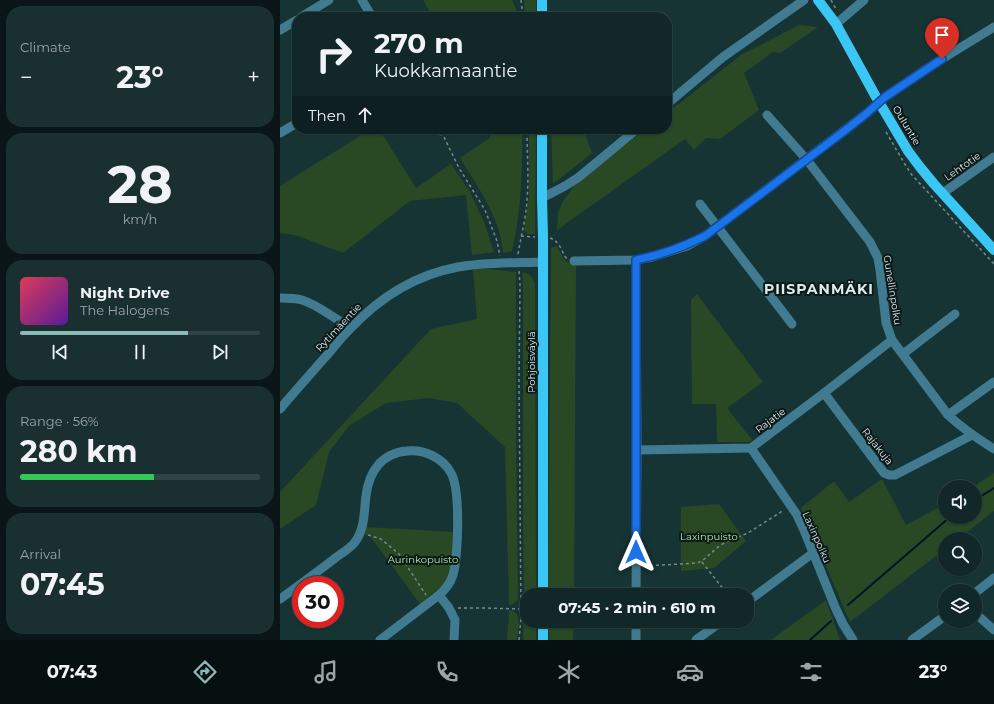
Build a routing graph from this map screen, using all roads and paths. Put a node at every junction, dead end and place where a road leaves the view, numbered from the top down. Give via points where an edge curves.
1 (329, 0) edge
2 (362, 0) edge
3 (521, 0) edge
4 (542, 0) edge
5 (804, 0) edge
6 (818, 0) edge
7 (864, 0) edge
8 (309, 12) edge
9 (369, 12) edge
10 (522, 12) edge
11 (542, 12) edge
12 (292, 23) edge
13 (836, 24) junction
14 (994, 27) edge
15 (280, 30) edge
16 (672, 100) edge
17 (879, 103) junction
18 (767, 115) dead end
19 (292, 126) edge
20 (280, 133) edge
21 (442, 134) edge
22 (542, 134) edge
23 (631, 134) edge
24 (994, 157) edge
25 (807, 160) junction
26 (943, 193) junction
27 (542, 198) junction
28 (700, 204) dead end
29 (718, 227) junction
30 (521, 236) dead end
31 (535, 237) dead end
32 (552, 238) dead end
33 (994, 250) edge
34 (501, 257) dead end
35 (636, 260) junction
36 (574, 261) joint
37 (543, 262) junction
38 (519, 271) dead end
39 (280, 298) edge
40 (955, 314) dead end
41 (792, 324) dead end
42 (349, 329) junction
43 (892, 340) junction
44 (903, 354) junction
45 (994, 382) edge
46 (824, 393) junction
47 (280, 409) edge
48 (948, 415) junction
49 (972, 435) junction
50 (751, 448) junction
51 (994, 449) edge
52 (637, 450) junction
53 (790, 505) junction
54 (360, 532) junction
55 (813, 553) junction
56 (702, 561) junction
57 (636, 567) junction
58 (994, 578) edge
59 (982, 587) edge
60 (543, 588) edge
61 (636, 588) edge
62 (723, 588) edge
63 (439, 595) junction
64 (754, 597) edge
65 (280, 599) edge
66 (430, 602) junction
67 (449, 608) junction
68 (520, 609) junction
69 (982, 619) edge
70 (938, 621) edge
71 (543, 628) edge
72 (636, 628) edge
73 (712, 628) edge
74 (994, 630) edge
75 (380, 640) edge
76 (454, 640) edge
77 (519, 640) edge
78 (543, 640) edge
79 (636, 640) edge
80 (696, 640) edge
81 (853, 640) edge
82 (912, 640) edge

1 - 8 street
2 - 9 street
3 - 10 path
4 - 11 main road
5 - 16 street via 723,57
6 - 13 main road, Ouluntie
7 - 13 street
12 - 15 street
13 - 17 main road, Ouluntie
14 - 17 street via 929,67
17 - 25 street
17 - 26 main road, Ouluntie via 908,151
18 - 25 street, Gunellinpolku
19 - 20 street
21 - 34 path via 485,210
22 - 27 main road, Pohjoisväylä
23 - 27 street via 579,177
24 - 26 street, Lehtotie
25 - 29 street
25 - 43 street, Gunellinpolku via 874,249 880,270 886,322
26 - 33 main road, Ouluntie
27 - 37 main road, Pohjoisväylä
28 - 29 street
29 - 35 street via 687,246
29 - 41 street
30 - 31 path
32 - 36 path via 558,243 568,261
35 - 36 street
35 - 52 street
37 - 42 street, Rytimäentie via 473,264 421,278 387,296
37 - 60 main road, Pohjoisväylä
38 - 68 path
39 - 42 street via 292,298 319,308
40 - 44 street
42 - 47 street, Rytimäentie
43 - 44 street, Gunellinpolku
43 - 46 street, Rajatie
44 - 48 street, Gunellinpolku
45 - 48 street
46 - 49 street, Rajakuja via 884,473 889,475 895,475
46 - 50 street, Rajatie
48 - 49 street, Gunellinpolku
49 - 51 street, Gunellinpolku
50 - 52 street
50 - 53 street, Laxinpolku
52 - 57 street
53 - 55 street, Laxinpolku
53 - 56 path via 748,533 718,547
54 - 63 street via 364,522 370,479 382,461 399,452 417,451 431,455 444,464 451,473 457,498 456,556 447,588
54 - 65 street via 355,542 347,549
54 - 66 path via 381,540 399,554
55 - 64 street
55 - 81 street, Laxinpolku via 835,607
56 - 57 path
56 - 62 path
57 - 61 street
58 - 59 street
63 - 66 street
63 - 67 street
66 - 75 street
67 - 68 path
67 - 76 street via 455,620
68 - 77 path
69 - 74 street
70 - 82 street
71 - 78 main road
72 - 79 street
73 - 80 street

